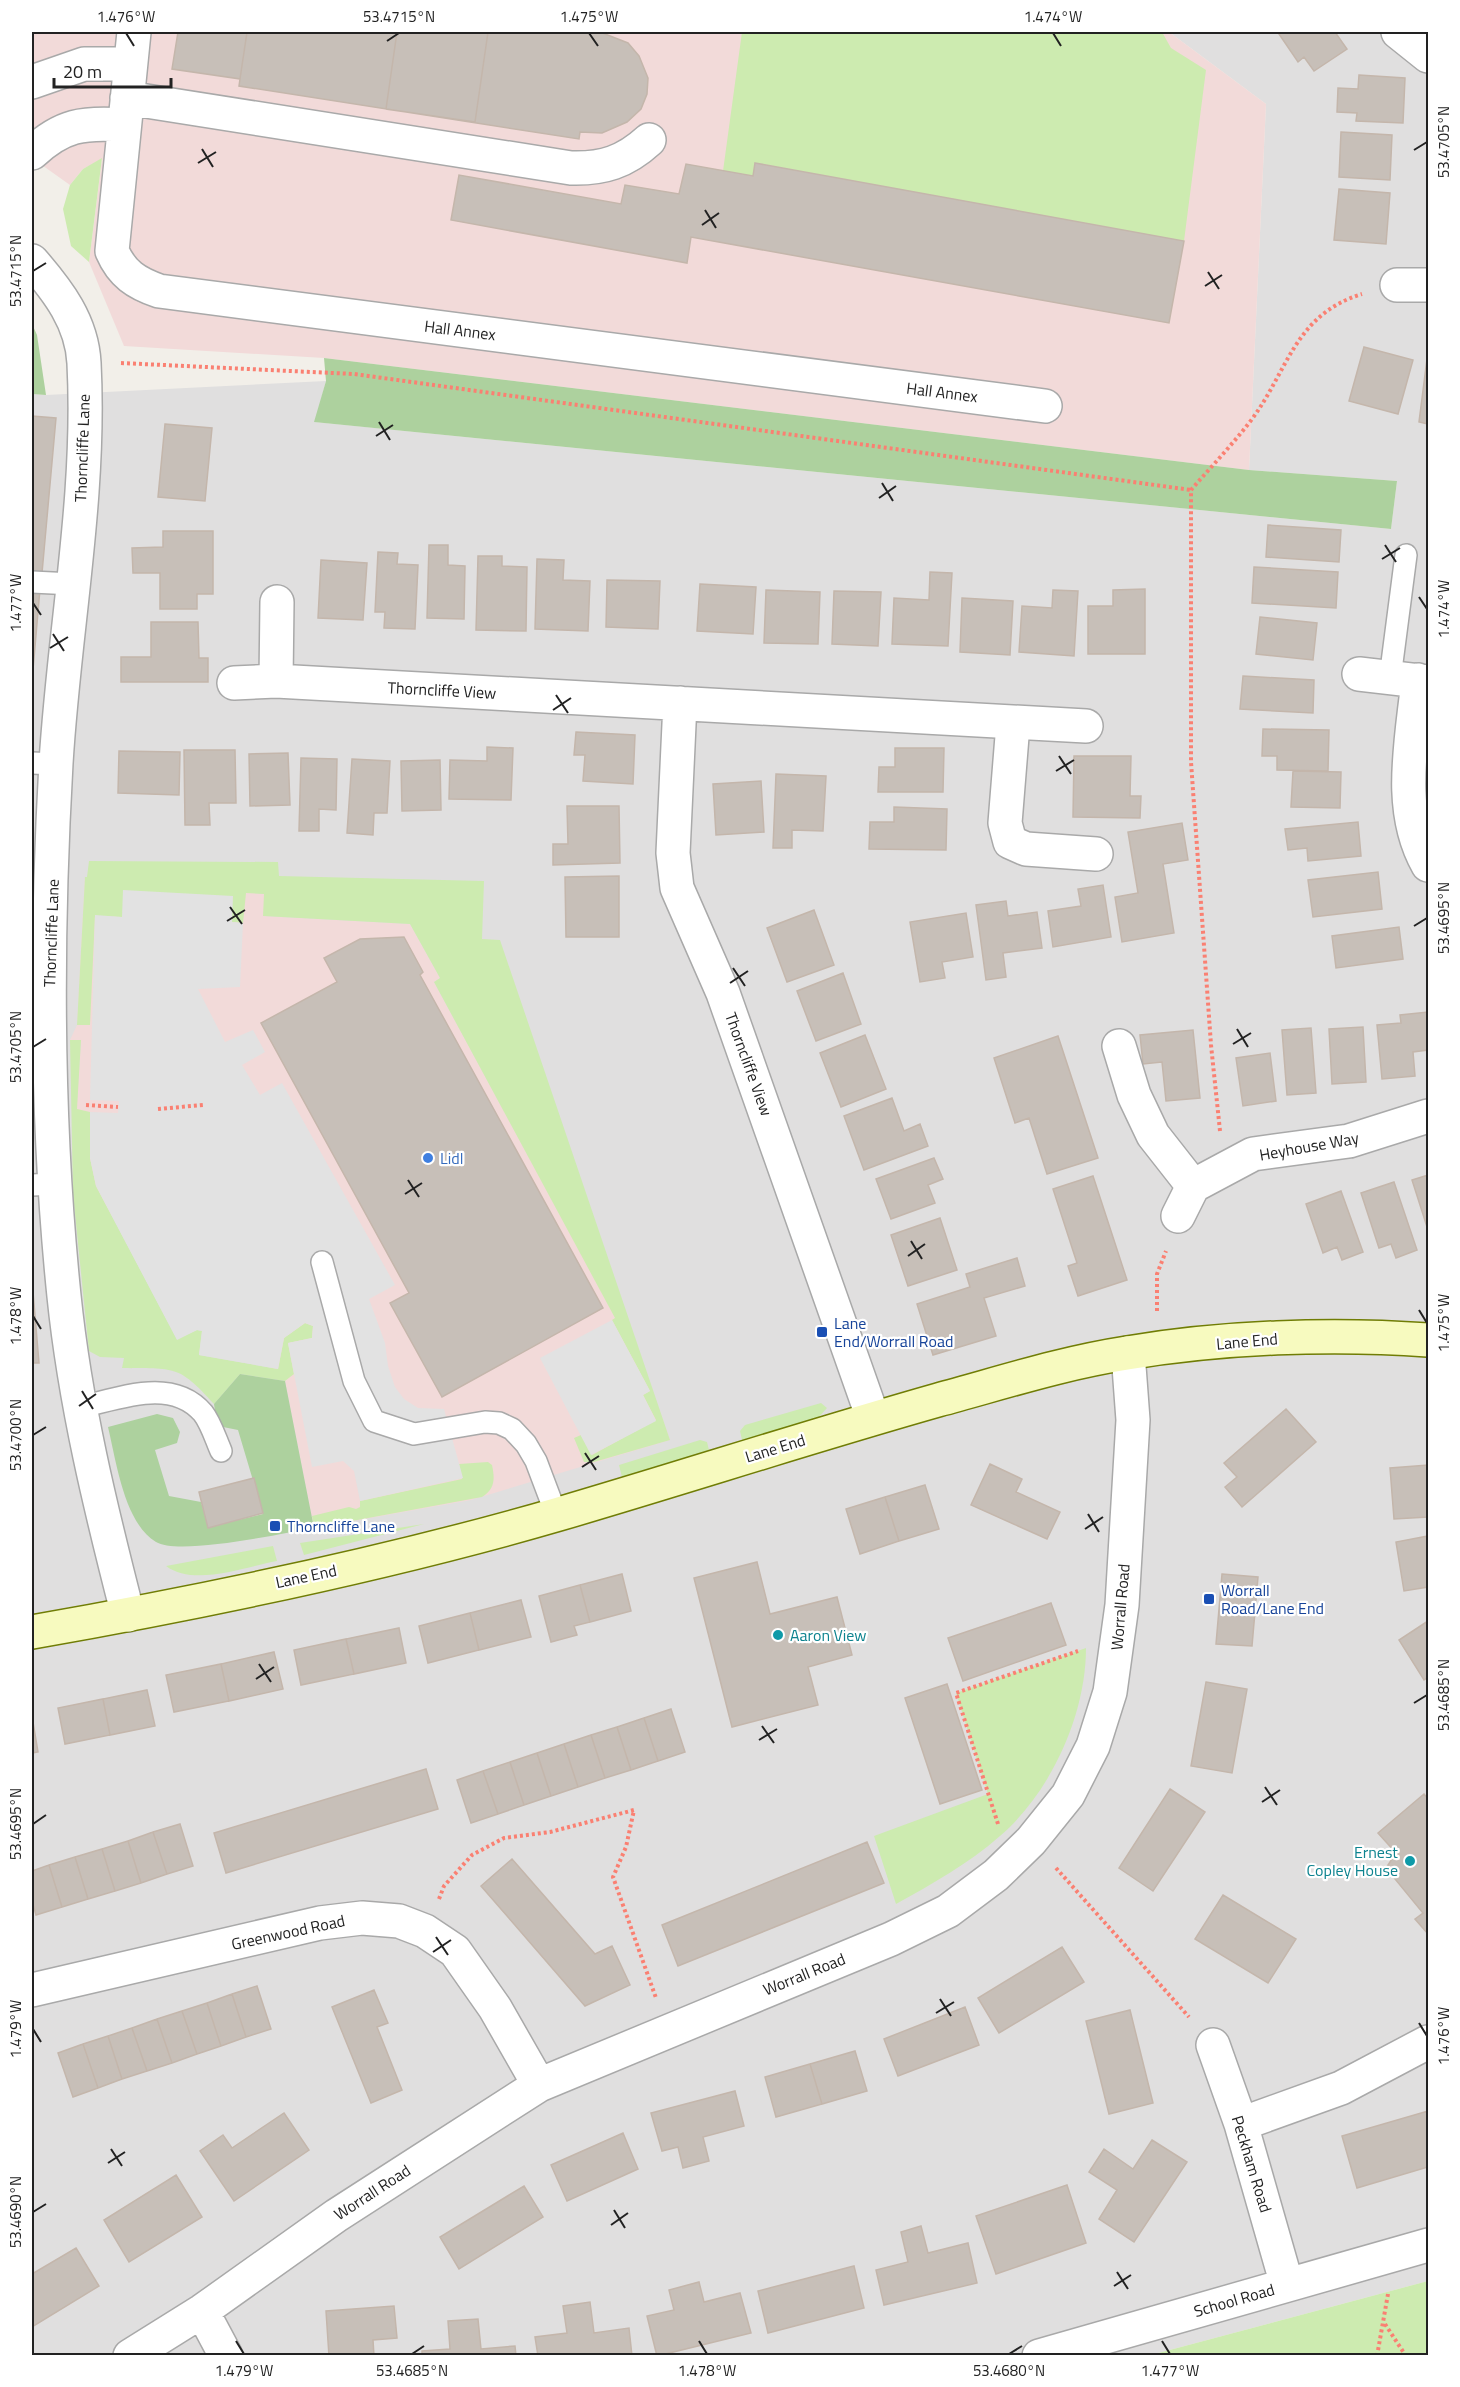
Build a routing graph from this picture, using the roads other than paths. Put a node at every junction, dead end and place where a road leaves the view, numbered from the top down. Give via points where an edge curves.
1 (134, 32) edge
2 (1398, 32) edge
3 (1428, 56) edge
4 (130, 64) junction
5 (32, 82) edge
6 (125, 112) junction
7 (649, 140) dead end
8 (32, 153) edge
9 (32, 261) edge
10 (1045, 406) dead end
11 (1406, 555) dead end
12 (32, 582) edge
13 (73, 584) junction
14 (277, 602) dead end
15 (1399, 678) edge
16 (276, 681) junction
17 (234, 683) dead end
18 (680, 703) junction
19 (1013, 724) junction
20 (1086, 726) dead end
21 (44, 763) edge
22 (1096, 854) dead end
23 (1428, 865) edge
24 (40, 982) edge
25 (1119, 1046) dead end
26 (1428, 1116) edge
27 (44, 1185) edge
28 (1193, 1186) junction
29 (1178, 1216) dead end
30 (322, 1262) dead end
31 (1428, 1340) edge
32 (1128, 1353) junction
33 (81, 1407) junction
34 (873, 1419) junction
35 (221, 1452) dead end
36 (556, 1514) junction
37 (128, 1615) junction
38 (32, 1632) edge
39 (32, 1990) edge
40 (1428, 2042) edge
41 (1213, 2045) road end
42 (539, 2085) junction
43 (1241, 2124) junction
44 (1428, 2246) edge
45 (1287, 2285) junction
46 (202, 2311) junction
47 (130, 2355) edge
48 (226, 2355) edge
49 (1039, 2355) edge

1 - 4 street, Hall Annex
2 - 3 street
4 - 5 street via 84,64
4 - 6 street, Hall Annex
6 - 7 street via 571,168 607,166 623,160
6 - 8 street via 76,125
6 - 10 street, Hall Annex via 112,251 130,278 159,291
9 - 13 street, Thorncliffe Lane via 49,280 79,329 84,361 83,458
11 - 15 lane
12 - 13 lane
13 - 21 street, Thorncliffe Lane
14 - 16 street
15 - 23 street via 1412,822
16 - 17 street, Thorncliffe View
16 - 18 street, Thorncliffe View
18 - 19 street, Thorncliffe View
18 - 34 street, Thorncliffe View via 673,853 677,888 723,993
19 - 20 street, Thorncliffe View
19 - 22 street via 1005,823 1010,842 1026,849
21 - 24 street, Thorncliffe Lane
24 - 27 street, Thorncliffe Lane
25 - 28 street via 1134,1095 1153,1135
26 - 28 street, Heyhouse Way via 1349,1141 1253,1155
27 - 33 street, Thorncliffe Lane
28 - 29 street
30 - 36 lane via 354,1381 374,1421 414,1434 485,1422 512,1429 536,1461
31 - 32 street, Lane End via 1281,1338
32 - 34 street, Lane End via 1063,1365
32 - 42 street, Worrall Road via 1133,1420 1118,1638 1110,1692 1093,1746 1068,1795 1021,1851 948,1911 891,1939
33 - 35 lane via 166,1392 186,1397 205,1415
33 - 37 street, Thorncliffe Lane via 97,1495
34 - 36 street, Lane End
36 - 37 street, Lane End via 414,1552
37 - 38 street, Lane End
39 - 42 street, Greenwood Road via 320,1923 362,1918 399,1921 425,1931 455,1951 495,2008
40 - 43 street via 1341,2088
41 - 43 street, Peckham Road
42 - 46 street, Worrall Road via 337,2215
43 - 45 street, Peckham Road
44 - 45 street, School Road
45 - 49 street, School Road
46 - 47 street, Worrall Road
46 - 48 street

